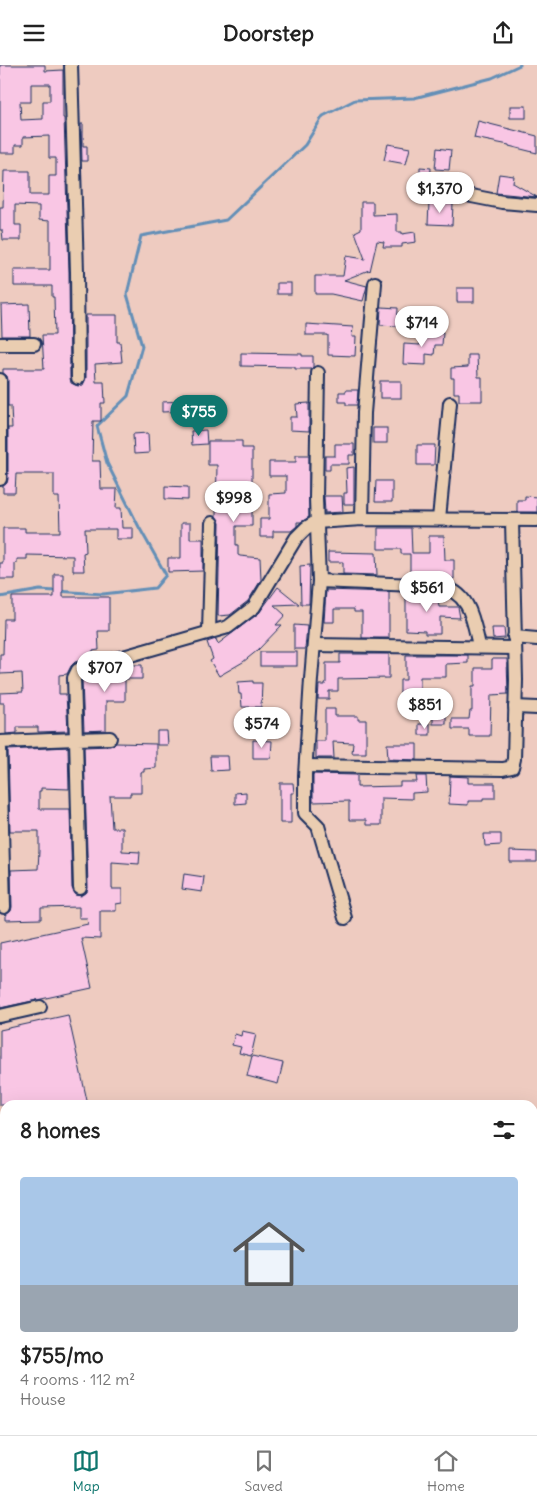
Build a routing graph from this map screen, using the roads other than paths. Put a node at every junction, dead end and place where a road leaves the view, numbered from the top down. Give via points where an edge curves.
1 (71, 65) edge
2 (451, 191) dead end
3 (537, 205) edge
4 (375, 283) dead end
5 (0, 344) edge
6 (34, 344) dead end
7 (318, 373) dead end
8 (78, 378) dead end
9 (0, 380) edge
10 (450, 403) dead end
11 (0, 434) edge
12 (0, 464) edge
13 (0, 479) edge
14 (362, 519) junction
15 (439, 519) junction
16 (537, 520) edge
17 (512, 521) junction
18 (316, 522) junction
19 (212, 523) dead end
20 (319, 581) junction
21 (209, 632) junction
22 (537, 639) edge
23 (514, 643) junction
24 (314, 645) junction
25 (480, 646) junction
26 (515, 707) junction
27 (537, 707) edge
28 (110, 738) dead end
29 (76, 739) junction
30 (0, 742) edge
31 (0, 749) edge
32 (306, 766) junction
33 (80, 888) dead end
34 (4, 907) dead end
35 (344, 918) dead end
36 (40, 1007) dead end
37 (0, 1016) edge

1 - 8 street
2 - 3 street via 502,202
4 - 14 street via 364,413
5 - 6 street
7 - 18 street
9 - 11 street
10 - 15 street
11 - 12 street
12 - 13 street
14 - 15 street
14 - 18 street
15 - 17 street
16 - 17 street
17 - 23 street
18 - 20 street
18 - 21 street via 296,537 254,607 228,627
19 - 21 street
20 - 24 street
20 - 25 street via 452,589 466,604
21 - 29 street via 94,659 81,669 75,675
22 - 23 street
23 - 25 street
23 - 26 street
24 - 25 street
24 - 32 street
26 - 27 street
26 - 32 street via 514,759 509,769
28 - 29 street
29 - 30 street
29 - 33 street
31 - 34 street
32 - 35 street via 305,813 318,826
36 - 37 street

